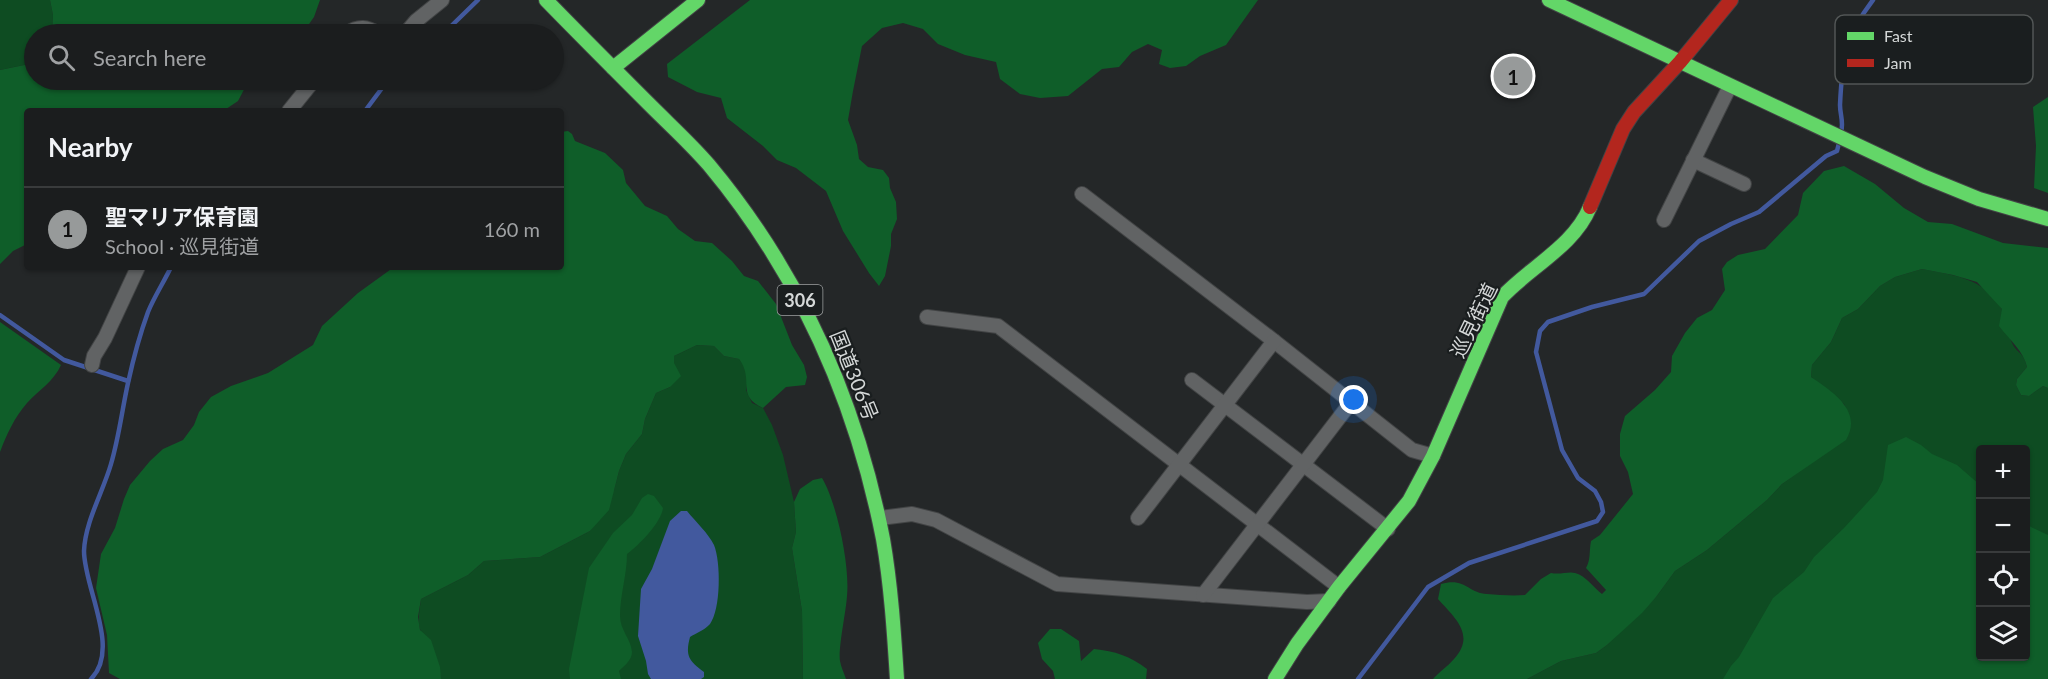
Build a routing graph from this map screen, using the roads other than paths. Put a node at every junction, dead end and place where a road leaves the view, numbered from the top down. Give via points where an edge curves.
1 (442, 0) edge
2 (546, 0) edge
3 (698, 0) edge
4 (1549, 0) edge
5 (1730, 1) edge
6 (413, 24) edge
7 (1680, 62) junction
8 (613, 68) junction
9 (1730, 86) junction
10 (306, 90) edge
11 (291, 108) edge
12 (1693, 160) junction
13 (1744, 184) dead end
14 (1082, 195) dead end
15 (2048, 219) edge
16 (1664, 220) dead end
17 (137, 270) edge
18 (927, 317) dead end
19 (1274, 340) junction
20 (92, 365) dead end
21 (1192, 380) dead end
22 (1352, 401) junction
23 (1226, 405) junction
24 (1433, 456) junction
25 (1179, 465) junction
26 (1304, 465) junction
27 (880, 518) junction
28 (1138, 518) dead end
29 (1257, 525) junction
30 (1388, 530) junction
31 (1339, 587) junction
32 (1203, 596) junction
33 (1329, 601) junction
34 (897, 679) edge
35 (1275, 679) edge

1 - 6 street
2 - 8 main road, 国道306号 / 306
3 - 8 main road
4 - 7 main road
5 - 7 main road, 巡見街道
7 - 9 main road
7 - 24 main road, 巡見街道 via 1623,129 1587,215 1563,243 1502,297
8 - 27 main road, 国道306号 / 306 via 708,164 774,254 832,364 857,432
9 - 12 street
9 - 15 main road via 1924,177 1979,199
10 - 11 street
12 - 13 street
12 - 16 street
14 - 19 street
17 - 20 street
18 - 25 street via 998,326
19 - 22 street
19 - 23 street
21 - 23 street
22 - 24 street via 1412,450
22 - 26 street
23 - 25 street
23 - 26 street
24 - 30 main road, 巡見街道
25 - 28 street
25 - 29 street
26 - 29 street
26 - 30 street
27 - 32 street via 912,514 936,519 1058,584
27 - 34 main road, 国道306号 / 306 via 893,602
29 - 31 street
29 - 32 street
30 - 31 main road, 巡見街道
31 - 33 main road, 巡見街道
32 - 33 street
33 - 35 main road, 巡見街道

